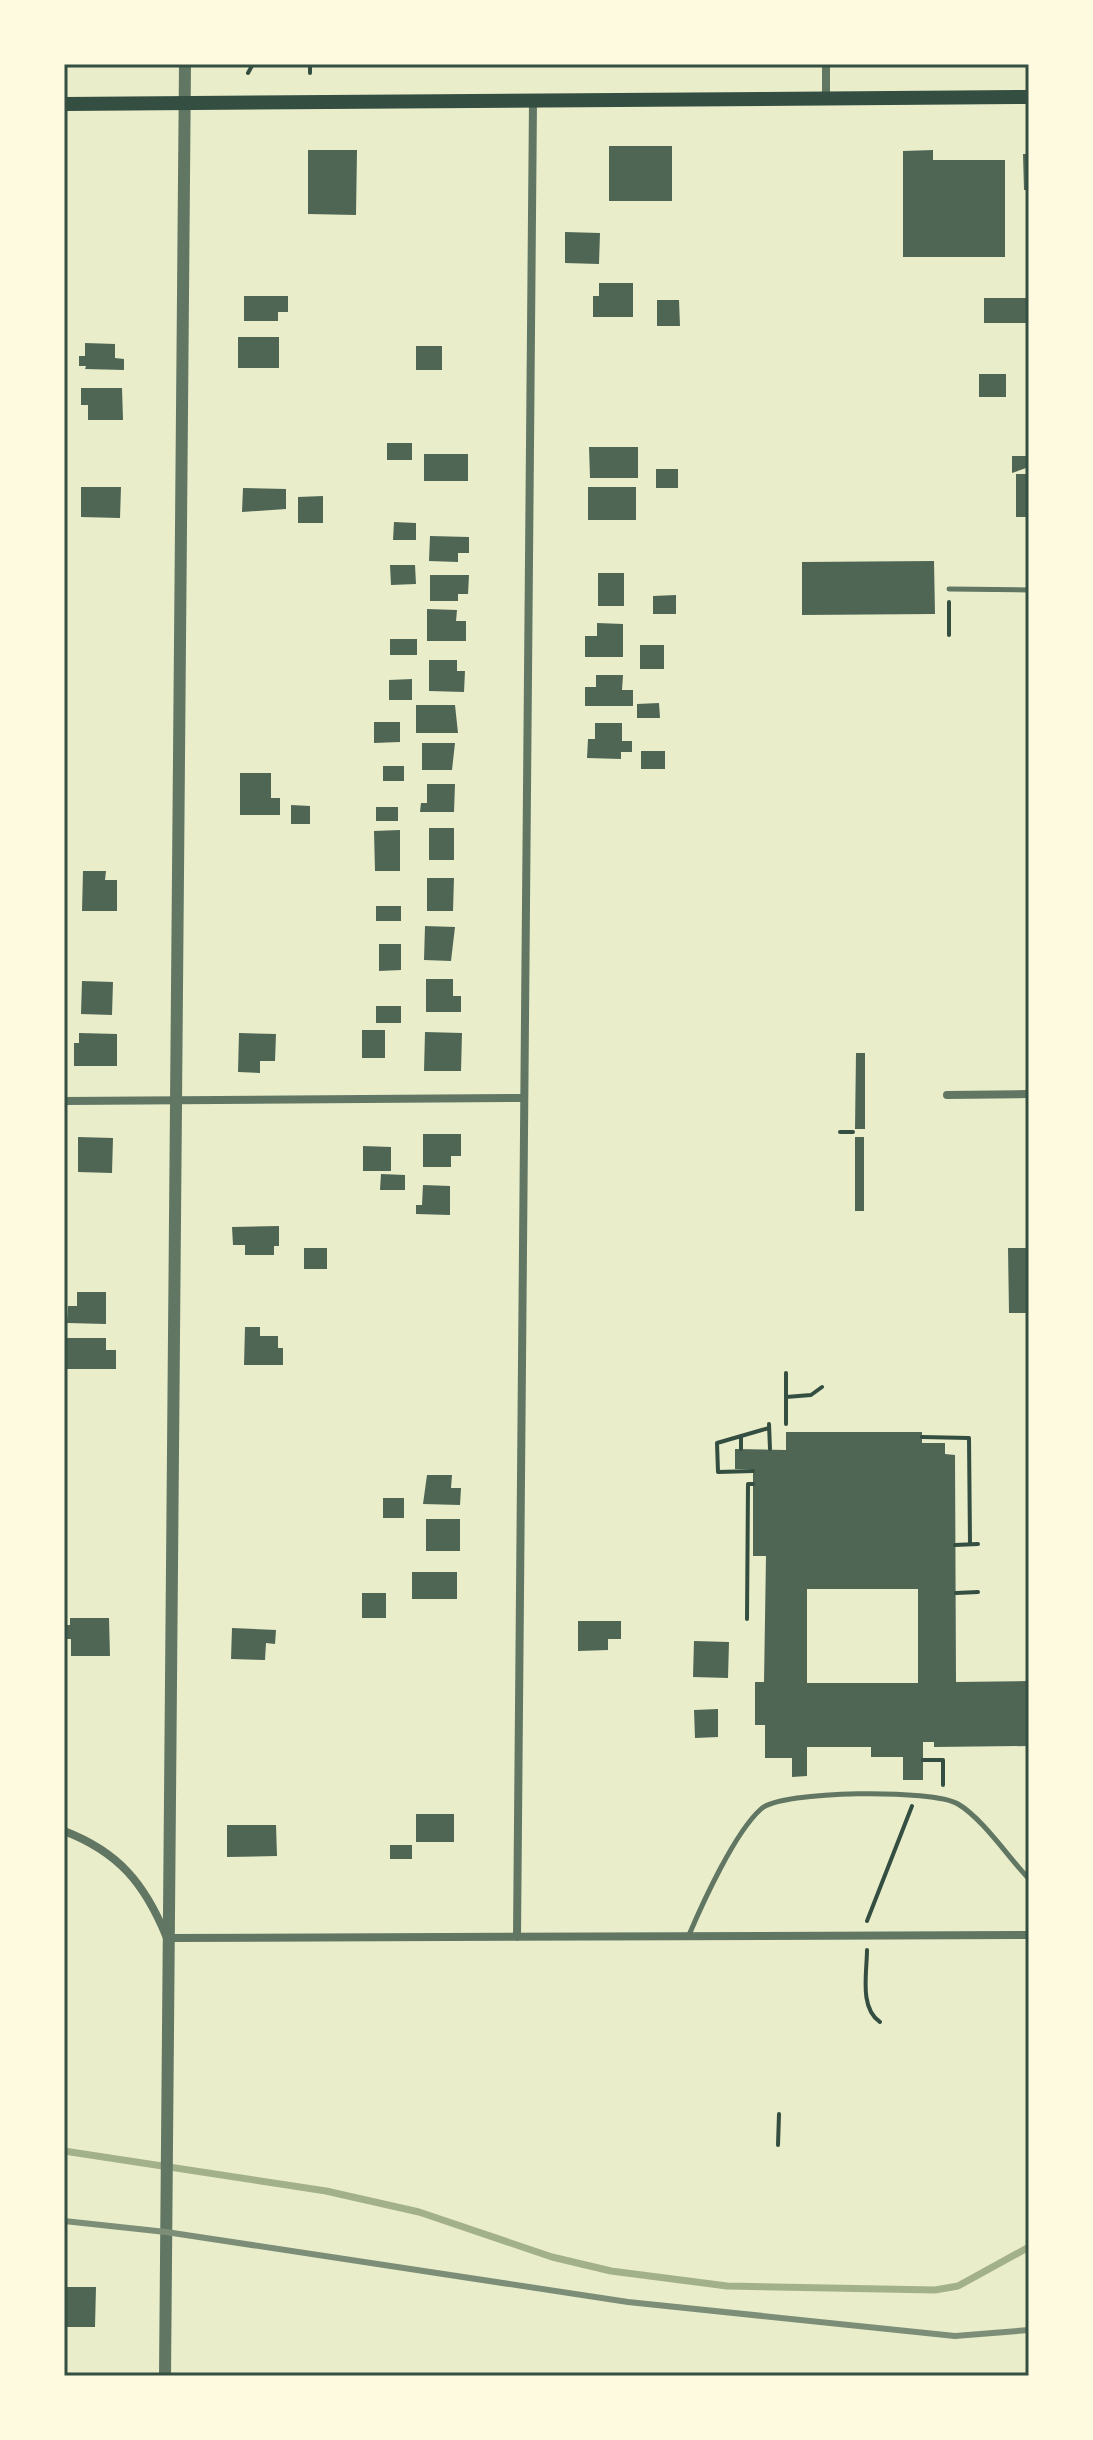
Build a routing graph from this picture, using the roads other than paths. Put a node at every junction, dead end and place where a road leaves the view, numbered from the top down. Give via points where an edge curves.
1 (185, 64) edge
2 (826, 64) edge
3 (1029, 97) edge
4 (826, 99) junction
5 (533, 101) junction
6 (185, 103) junction
7 (64, 104) edge
8 (949, 589) road end
9 (1029, 590) edge
10 (1029, 1094) edge
11 (947, 1095) dead end
12 (524, 1098) junction
13 (177, 1100) junction
14 (64, 1101) edge
15 (64, 1831) edge
16 (1029, 1879) edge
17 (689, 1935) junction
18 (1029, 1935) edge
19 (517, 1937) junction
20 (167, 1938) junction
21 (165, 2376) edge

1 - 6 street
2 - 4 street
3 - 4 main road
4 - 5 main road
5 - 6 main road
5 - 12 street
6 - 7 main road
6 - 13 street
8 - 9 lane
10 - 11 street
12 - 13 street
12 - 19 street
13 - 14 street
13 - 20 street
15 - 20 street via 118,1861 133,1876
16 - 17 lane via 958,1804 916,1795 797,1796 772,1801 750,1821
17 - 18 street
17 - 19 street
19 - 20 street
20 - 21 street

